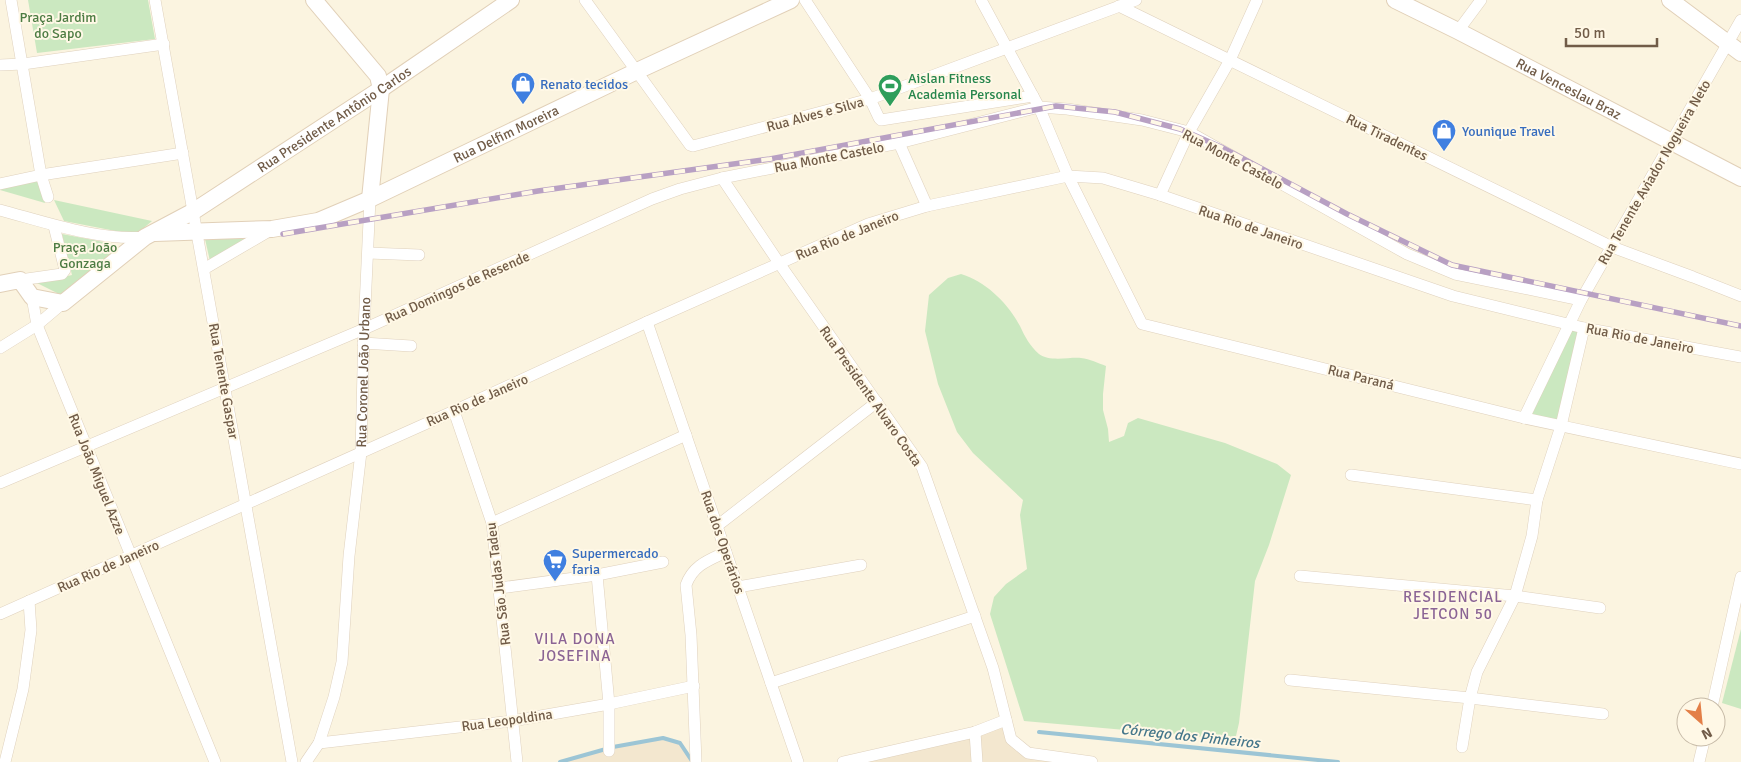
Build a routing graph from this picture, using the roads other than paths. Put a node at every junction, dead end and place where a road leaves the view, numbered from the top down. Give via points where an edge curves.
1 (12, 0) edge
2 (155, 0) edge
3 (314, 0) edge
4 (511, 0) edge
5 (585, 0) edge
6 (791, 0) edge
7 (806, 0) edge
8 (981, 0) edge
9 (1136, 0) edge
10 (1257, 0) edge
11 (1395, 0) edge
12 (1481, 0) edge
13 (1670, 0) edge
14 (1119, 6) junction
15 (1741, 20) edge
16 (1458, 31) junction
17 (1727, 43) junction
18 (164, 44) junction
19 (1007, 48) junction
20 (1741, 53) edge
21 (1230, 60) junction
22 (23, 64) junction
23 (0, 65) edge
24 (637, 71) junction
25 (381, 89) junction
26 (870, 99) junction
27 (1036, 101) junction
28 (1188, 132) junction
29 (1672, 142) junction
30 (899, 143) junction
31 (183, 153) junction
32 (41, 175) junction
33 (1068, 176) junction
34 (722, 178) junction
35 (1741, 178) edge
36 (0, 184) edge
37 (1160, 195) junction
38 (48, 198) dead end
39 (370, 199) junction
40 (927, 206) junction
41 (0, 210) edge
42 (194, 211) junction
43 (54, 226) junction
44 (272, 228) junction
45 (197, 231) junction
46 (150, 235) junction
47 (1612, 247) junction
48 (368, 253) junction
49 (419, 255) dead end
50 (779, 263) junction
51 (204, 269) junction
52 (20, 280) junction
53 (0, 284) edge
54 (1741, 296) edge
55 (32, 297) junction
56 (1581, 300) junction
57 (63, 303) junction
58 (647, 322) junction
59 (1570, 324) junction
60 (37, 325) junction
61 (1584, 328) junction
62 (364, 329) junction
63 (363, 343) junction
64 (411, 346) dead end
65 (0, 348) edge
66 (1741, 357) edge
67 (225, 388) junction
68 (877, 402) junction
69 (454, 411) junction
70 (1524, 418) junction
71 (1561, 426) junction
72 (686, 435) junction
73 (87, 448) junction
74 (361, 452) junction
75 (1741, 464) edge
76 (1352, 475) dead end
77 (0, 484) edge
78 (1537, 500) junction
79 (246, 504) junction
80 (492, 523) junction
81 (717, 526) junction
82 (726, 552) junction
83 (131, 556) junction
84 (663, 562) dead end
85 (861, 565) dead end
86 (597, 575) junction
87 (1300, 576) dead end
88 (1741, 578) edge
89 (738, 587) junction
90 (500, 588) junction
91 (1515, 596) junction
92 (29, 601) junction
93 (1600, 608) dead end
94 (0, 614) edge
95 (975, 616) junction
96 (1290, 680) dead end
97 (771, 683) junction
98 (694, 686) junction
99 (1714, 697) edge
100 (1470, 698) junction
101 (609, 704) junction
102 (1603, 714) dead end
103 (1006, 720) junction
104 (512, 721) junction
105 (975, 732) junction
106 (319, 743) junction
107 (1462, 747) dead end
108 (1703, 747) edge
109 (609, 751) dead end
110 (5, 762) edge
111 (215, 762) edge
112 (292, 762) edge
113 (306, 762) edge
114 (516, 762) edge
115 (696, 762) edge
116 (798, 762) edge
117 (843, 762) edge
118 (977, 762) edge
119 (1092, 762) edge
120 (1699, 762) edge

1 - 22 street
2 - 18 street, Rua Tenente Gaspar
3 - 25 main road via 378,76
4 - 25 main road, Rua Presidente Antônio Carlos
5 - 24 street
6 - 24 main road, Rua Delfim Moreira
7 - 26 street
8 - 19 street, Rua Paraná
9 - 14 street, Rua Alves e Silva
10 - 21 street
11 - 16 main road, Rua Venceslau Braz
12 - 16 street
13 - 17 main road
14 - 19 street, Rua Alves e Silva
14 - 21 street, Rua Tiradentes
15 - 17 street, Rua Tenente Aviador Nogueira Neto
16 - 29 main road, Rua Venceslau Braz
17 - 20 main road
17 - 29 street, Rua Tenente Aviador Nogueira Neto
18 - 22 street
18 - 31 street, Rua Tenente Gaspar
19 - 26 street, Rua Alves e Silva
19 - 27 street, Rua Paraná
21 - 28 street
21 - 47 street, Rua Tiradentes
22 - 23 street
22 - 32 street
24 - 26 street, Rua Alves e Silva via 690,145 701,145
24 - 39 main road, Rua Delfim Moreira
25 - 39 main road, Rua Coronel João Urbano
25 - 42 main road, Rua Presidente Antônio Carlos
26 - 27 street via 881,120
27 - 28 street, Rua Monte Castelo via 1123,116
27 - 30 street, Rua Monte Castelo
27 - 33 street, Rua Paraná
28 - 37 street
28 - 56 street, Rua Monte Castelo via 1407,254 1454,274
29 - 35 main road, Rua Venceslau Braz
29 - 47 street, Rua Tenente Aviador Nogueira Neto
30 - 34 street, Rua Monte Castelo
30 - 40 street
31 - 32 street
31 - 42 street, Rua Tenente Gaspar
32 - 36 street
32 - 38 street
33 - 37 street, Rua Rio de Janeiro via 1103,178
33 - 40 street, Rua Rio de Janeiro
33 - 70 street, Rua Paraná via 1142,324
34 - 50 street, Rua Presidente Alvaro Costa
34 - 62 street, Rua Domingos de Resende via 652,199
37 - 59 street, Rua Rio de Janeiro via 1453,296
39 - 44 main road, Rua Delfim Moreira via 318,221
39 - 48 street, Rua Coronel João Urbano
40 - 50 street, Rua Rio de Janeiro via 868,224
41 - 43 street
42 - 45 street, Rua Tenente Gaspar
42 - 46 main road, Rua Presidente Antônio Carlos
43 - 46 street via 128,239
43 - 52 street via 65,270 62,274
44 - 45 main road, Rua Delfim Moreira
44 - 51 street, Rua Delfim Moreira
45 - 46 main road, Rua Delfim Moreira
45 - 51 street, Rua Tenente Gaspar
46 - 57 main road
47 - 54 street, Rua Tiradentes
47 - 56 street, Rua Tenente Aviador Nogueira Neto
48 - 49 street
48 - 62 street, Rua Coronel João Urbano
50 - 58 street, Rua Rio de Janeiro
50 - 68 street, Rua Presidente Alvaro Costa
51 - 67 street, Rua Tenente Gaspar
52 - 53 main road
52 - 55 main road
55 - 57 main road
55 - 60 street, Rua João Miguel Azze
56 - 59 street, Rua Tenente Aviador Nogueira Neto
57 - 60 street
58 - 69 street, Rua Rio de Janeiro
58 - 72 street, Rua dos Operários
59 - 61 street, Rua Rio de Janeiro
59 - 70 street, Rua Tenente Aviador Nogueira Neto
60 - 65 street
60 - 73 street, Rua João Miguel Azze
61 - 66 street, Rua Rio de Janeiro
61 - 71 street
62 - 63 street, Rua Coronel João Urbano
62 - 67 street, Rua Domingos de Resende
63 - 64 street
63 - 74 street, Rua Coronel João Urbano
67 - 73 street, Rua Domingos de Resende
67 - 79 street, Rua Tenente Gaspar
68 - 81 street
68 - 95 street, Rua Presidente Alvaro Costa via 922,467
69 - 74 street, Rua Rio de Janeiro
69 - 80 street, Rua São Judas Tadeu
70 - 71 street, Rua Paraná
71 - 75 street, Rua Paraná
71 - 78 street
72 - 80 street
72 - 81 street, Rua dos Operários
73 - 77 street, Rua Domingos de Resende
73 - 83 street, Rua João Miguel Azze
74 - 79 street, Rua Rio de Janeiro
74 - 106 street, Rua Coronel João Urbano via 349,556 342,662
76 - 78 street
78 - 91 street via 1532,536
79 - 83 street, Rua Rio de Janeiro
79 - 112 street, Rua Tenente Gaspar
80 - 90 street, Rua São Judas Tadeu
81 - 82 street, Rua dos Operários
82 - 89 street, Rua dos Operários
82 - 98 street via 699,565 686,585
83 - 92 street, Rua Rio de Janeiro
83 - 111 street, Rua João Miguel Azze
84 - 86 street
85 - 89 street
86 - 90 street
86 - 101 street
87 - 91 street
88 - 99 street
89 - 97 street, Rua dos Operários
90 - 104 street, Rua São Judas Tadeu
91 - 93 street
91 - 100 street via 1477,672
92 - 94 street, Rua Rio de Janeiro
92 - 110 street via 31,630 23,689
95 - 97 street
95 - 103 street, Rua Presidente Alvaro Costa
96 - 100 street
97 - 116 street, Rua dos Operários
98 - 101 street, Rua Leopoldina
98 - 115 street
100 - 102 street
100 - 107 street
101 - 104 street, Rua Leopoldina
101 - 109 street
103 - 105 street
103 - 119 street, Rua Presidente Alvaro Costa via 1011,739 1028,753
104 - 106 street, Rua Leopoldina
104 - 114 street, Rua São Judas Tadeu
105 - 117 street
105 - 118 street
106 - 113 street, Rua Coronel João Urbano
108 - 120 street

